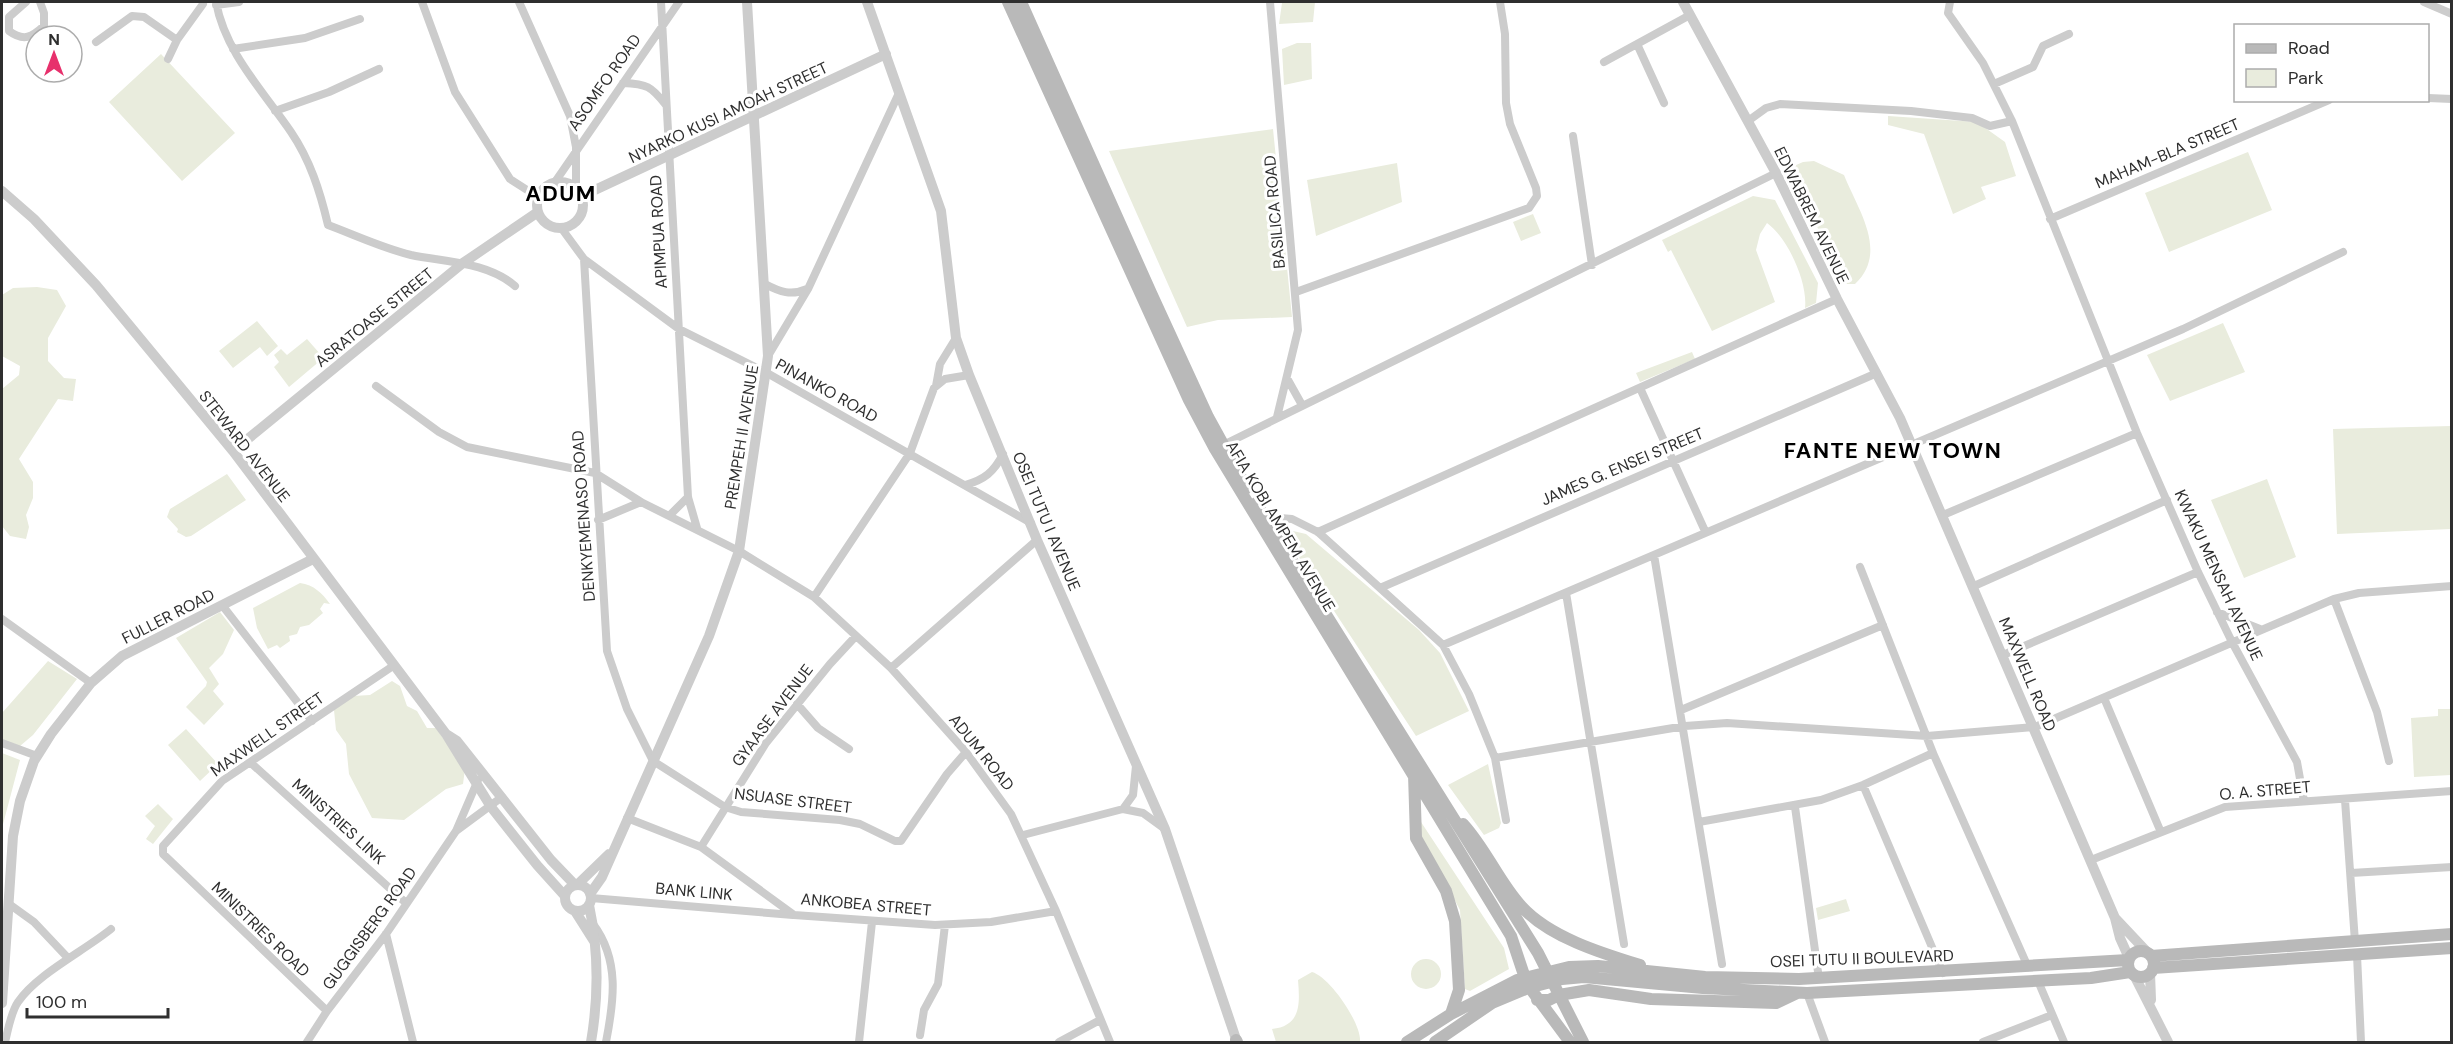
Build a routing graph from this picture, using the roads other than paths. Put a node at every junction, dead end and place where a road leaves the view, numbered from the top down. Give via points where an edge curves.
1 (26, 2) edge
2 (40, 2) edge
3 (239, 2) edge
4 (422, 2) edge
5 (519, 2) edge
6 (661, 2) edge
7 (679, 2) edge
8 (747, 2) edge
9 (867, 2) edge
10 (1008, 2) edge
11 (1021, 2) edge
12 (1270, 2) edge
13 (1500, 2) edge
14 (1683, 2) edge
15 (1950, 2) edge
16 (2424, 2) edge
17 (202, 3) edge
18 (216, 3) edge
19 (2451, 14) edge
20 (219, 15) junction
21 (1690, 15) junction
22 (360, 19) dead end
23 (662, 24) junction
24 (2069, 34) dead end
25 (177, 40) junction
26 (96, 42) dead end
27 (1637, 44) junction
28 (233, 49) junction
29 (886, 54) junction
30 (168, 59) dead end
31 (1604, 62) dead end
32 (378, 69) dead end
33 (623, 83) junction
34 (1994, 84) junction
35 (899, 93) junction
36 (2429, 98) edge
37 (2451, 99) edge
38 (2324, 102) edge
39 (1664, 103) dead end
40 (666, 106) junction
41 (275, 111) junction
42 (756, 116) junction
43 (1748, 121) junction
44 (2012, 121) junction
45 (1573, 136) dead end
46 (576, 147) junction
47 (669, 158) junction
48 (1776, 173) junction
49 (555, 182) junction
50 (2, 191) edge
51 (579, 191) junction
52 (538, 197) junction
53 (538, 213) junction
54 (2050, 219) junction
55 (562, 228) junction
56 (2343, 252) dead end
57 (584, 259) junction
58 (463, 263) junction
59 (1592, 265) junction
60 (765, 284) junction
61 (515, 286) dead end
62 (808, 289) junction
63 (1296, 292) junction
64 (1837, 299) junction
65 (679, 329) junction
66 (956, 338) junction
67 (768, 356) junction
68 (2108, 360) junction
69 (766, 373) junction
70 (1876, 373) junction
71 (969, 375) junction
72 (1288, 380) junction
73 (376, 386) dead end
74 (936, 386) junction
75 (1640, 388) junction
76 (1302, 405) junction
77 (1277, 417) junction
78 (2137, 433) junction
79 (1910, 443) junction
80 (1219, 447) junction
81 (233, 451) junction
82 (910, 453) junction
83 (1003, 454) junction
84 (1673, 460) junction
85 (595, 473) junction
86 (965, 485) junction
87 (688, 497) junction
88 (2167, 500) junction
89 (641, 502) junction
90 (1943, 515) junction
91 (669, 516) junction
92 (598, 520) junction
93 (1264, 521) junction
94 (1030, 523) junction
95 (697, 528) junction
96 (1705, 531) junction
97 (1318, 532) junction
98 (1037, 540) junction
99 (739, 551) junction
100 (1654, 555) junction
101 (313, 559) junction
102 (1860, 567) dead end
103 (2198, 572) junction
104 (1974, 586) junction
105 (2451, 586) edge
106 (1380, 588) junction
107 (1566, 593) junction
108 (814, 597) junction
109 (2334, 599) junction
110 (222, 605) junction
111 (2217, 612) junction
112 (2, 619) edge
113 (1883, 625) junction
114 (2260, 630) junction
115 (855, 637) junction
116 (2232, 642) junction
117 (1443, 645) junction
118 (2003, 655) junction
119 (393, 666) junction
120 (891, 668) junction
121 (91, 683) junction
122 (2104, 698) junction
123 (796, 704) junction
124 (1681, 710) junction
125 (312, 721) junction
126 (1685, 726) junction
127 (2035, 727) junction
128 (446, 734) junction
129 (1927, 736) junction
130 (1592, 742) junction
131 (2, 743) edge
132 (849, 749) dead end
133 (966, 752) junction
134 (1933, 753) junction
135 (37, 756) junction
136 (1495, 758) junction
137 (653, 761) junction
138 (2389, 761) dead end
139 (251, 763) junction
140 (1136, 766) junction
141 (484, 774) junction
142 (1414, 774) junction
143 (475, 782) junction
144 (1863, 785) junction
145 (2451, 791) edge
146 (502, 797) junction
147 (1439, 798) junction
148 (2345, 800) junction
149 (2304, 801) junction
150 (491, 807) junction
151 (725, 807) junction
152 (1795, 807) junction
153 (1123, 809) junction
154 (627, 818) junction
155 (1506, 820) dead end
156 (1699, 822) junction
157 (1165, 829) junction
158 (2160, 830) junction
159 (456, 831) junction
160 (1023, 835) junction
161 (701, 847) junction
162 (611, 852) junction
163 (2091, 860) junction
164 (176, 867) joint
165 (2451, 867) edge
166 (2350, 873) junction
167 (576, 885) junction
168 (564, 896) junction
169 (590, 899) junction
170 (406, 903) junction
171 (9, 904) junction
172 (575, 911) junction
173 (1056, 911) junction
174 (794, 915) junction
175 (2115, 918) junction
176 (872, 922) junction
177 (593, 924) junction
178 (945, 925) junction
179 (111, 929) dead end
180 (386, 934) junction
181 (2451, 934) edge
182 (2355, 942) junction
183 (1624, 944) dead end
184 (597, 947) junction
185 (2451, 948) edge
186 (2357, 955) junction
187 (68, 958) junction
188 (4, 962) edge
189 (2150, 962) junction
190 (1722, 964) dead end
191 (2130, 966) junction
192 (2028, 968) junction
193 (1661, 972) junction
194 (1943, 973) junction
195 (1819, 979) junction
196 (2038, 981) junction
197 (1704, 982) junction
198 (1802, 993) junction
199 (1559, 995) junction
200 (1537, 1000) junction
201 (2, 1003) edge
202 (2152, 1006) junction
203 (327, 1011) junction
204 (1451, 1014) junction
205 (2052, 1015) junction
206 (1100, 1020) junction
207 (920, 1035) dead end
208 (5, 1042) edge
209 (307, 1042) edge
210 (413, 1042) edge
211 (591, 1042) edge
212 (606, 1042) edge
213 (859, 1042) edge
214 (1059, 1042) edge
215 (1110, 1042) edge
216 (1237, 1042) edge
217 (1407, 1042) edge
218 (1435, 1042) edge
219 (1570, 1042) edge
220 (1583, 1042) edge
221 (1826, 1042) edge
222 (1983, 1042) edge
223 (2064, 1042) edge
224 (2168, 1042) edge
225 (2361, 1042) edge

1 - 2 street via 9,17 9,31 18,38 32,37 44,26
3 - 18 street
4 - 52 street via 455,92 510,179
5 - 46 street via 570,116
6 - 23 street, APIMPUA ROAD
7 - 23 street, ASOMFO ROAD
8 - 42 street, PREMPEH II AVENUE
9 - 29 street, OSEI TUTU I AVENUE
10 - 80 main road, AFIA KOBI AMPEM AVENUE via 1189,400
11 - 80 main road, AFIA KOBI AMPEM AVENUE
12 - 63 street, BASILICA ROAD
13 - 63 street via 1505,34 1506,103 1510,124 1536,188 1534,202 1518,212
14 - 21 street, EDWABREM AVENUE
15 - 34 street, KWAKU MENSAH AVENUE via 1948,13
16 - 19 street
17 - 20 street
17 - 25 street
18 - 20 street
20 - 28 street
21 - 27 street
21 - 43 street, EDWABREM AVENUE
22 - 28 street via 305,38
23 - 33 street, ASOMFO ROAD
23 - 40 street, APIMPUA ROAD
24 - 34 street via 2043,46 2033,67
25 - 26 street via 144,17 132,16
25 - 30 street
27 - 31 street
27 - 39 street
28 - 41 street
29 - 35 street, OSEI TUTU I AVENUE
29 - 42 street, NYARKO KUSI AMOAH STREET
32 - 41 street
33 - 40 street via 653,89
33 - 46 street, ASOMFO ROAD
34 - 44 street, KWAKU MENSAH AVENUE
35 - 62 street
35 - 66 street, OSEI TUTU I AVENUE via 941,211
36 - 37 street
38 - 54 street, MAHAM-BLA STREET
40 - 47 street, APIMPUA ROAD
41 - 58 street via 292,133 317,181 328,225 410,254
42 - 47 street, NYARKO KUSI AMOAH STREET
42 - 60 street, PREMPEH II AVENUE
43 - 44 street via 1766,108 1780,104 1911,111 1972,118 1990,126
43 - 48 street, EDWABREM AVENUE
44 - 54 street, KWAKU MENSAH AVENUE
45 - 59 street
46 - 49 street
46 - 51 street, ASOMFO ROAD
47 - 51 street, NYARKO KUSI AMOAH STREET
47 - 65 street, APIMPUA ROAD
48 - 59 street
48 - 64 street, EDWABREM AVENUE
49 - 51 street
49 - 52 street
50 - 81 street, STEWARD AVENUE via 96,285
51 - 55 street via 584,208 581,216
52 - 53 street
53 - 55 street via 547,225
53 - 58 street, ASRATOASE STREET
54 - 68 street, KWAKU MENSAH AVENUE
55 - 57 street, PINANKO ROAD
56 - 68 street via 2183,329
57 - 65 street, PINANKO ROAD
57 - 85 street, DENKYEMENASO ROAD
58 - 61 street via 507,279
58 - 81 street, ASRATOASE STREET
59 - 76 street
60 - 62 street via 786,293
60 - 67 street, PREMPEH II AVENUE
62 - 67 street
63 - 72 street, BASILICA ROAD via 1297,341
64 - 70 street, EDWABREM AVENUE
64 - 75 street
65 - 69 street, PINANKO ROAD
65 - 87 street, APIMPUA ROAD
66 - 71 street, OSEI TUTU I AVENUE
66 - 74 street via 940,364
67 - 69 street, PREMPEH II AVENUE
68 - 78 street, KWAKU MENSAH AVENUE
68 - 79 street
69 - 82 street, PINANKO ROAD
69 - 99 street, PREMPEH II AVENUE
70 - 79 street, EDWABREM AVENUE
70 - 84 street, JAMES G. ENSEI STREET
71 - 74 street via 945,379
71 - 83 street, OSEI TUTU I AVENUE
72 - 76 street
72 - 77 street, BASILICA ROAD
73 - 85 street via 466,447
74 - 82 street
75 - 84 street
75 - 97 street
76 - 77 street
77 - 80 street
78 - 88 street, KWAKU MENSAH AVENUE
78 - 90 street
79 - 90 street, MAXWELL ROAD
79 - 96 street
80 - 93 main road, AFIA KOBI AMPEM AVENUE
81 - 101 street, STEWARD AVENUE
82 - 86 street, PINANKO ROAD
82 - 108 street
83 - 86 street via 990,474
83 - 94 street, OSEI TUTU I AVENUE
84 - 96 street
84 - 106 street, JAMES G. ENSEI STREET
85 - 89 street, ADUM ROAD
85 - 92 street, DENKYEMENASO ROAD
86 - 94 street, PINANKO ROAD
87 - 91 street
87 - 95 street, APIMPUA ROAD
88 - 103 street, KWAKU MENSAH AVENUE
88 - 104 street
89 - 91 street, ADUM ROAD
89 - 92 street
90 - 104 street, MAXWELL ROAD
91 - 95 street, ADUM ROAD
92 - 137 street, DENKYEMENASO ROAD via 607,651 627,709
93 - 97 street via 1292,519
93 - 142 main road, AFIA KOBI AMPEM AVENUE
93 - 147 main road, AFIA KOBI AMPEM AVENUE
94 - 98 street, OSEI TUTU I AVENUE
95 - 99 street, ADUM ROAD
96 - 100 street
97 - 106 street
98 - 120 street
98 - 140 street, OSEI TUTU I AVENUE
99 - 108 street, ADUM ROAD
99 - 137 street, PREMPEH II AVENUE via 709,636
100 - 107 street
100 - 124 street
101 - 110 street, FULLER ROAD
101 - 119 street, STEWARD AVENUE
102 - 113 street
103 - 111 street, KWAKU MENSAH AVENUE
103 - 118 street
104 - 118 street, MAXWELL ROAD
105 - 109 street via 2359,593
106 - 117 street
107 - 117 street
107 - 130 street
108 - 115 street, ADUM ROAD
109 - 114 street
109 - 138 street via 2377,712
110 - 121 street, FULLER ROAD via 122,656
110 - 125 street
111 - 114 street
111 - 116 street, KWAKU MENSAH AVENUE
112 - 121 street
113 - 124 street
113 - 129 street
114 - 116 street
115 - 120 street, ADUM ROAD
115 - 123 street, GYAASE AVENUE
116 - 122 street
116 - 149 street, KWAKU MENSAH AVENUE via 2297,762
117 - 136 street via 1469,694
118 - 127 street, MAXWELL ROAD
119 - 125 street, MAXWELL STREET
119 - 128 street, STEWARD AVENUE
120 - 133 street, ADUM ROAD
121 - 135 street, FULLER ROAD
122 - 127 street
122 - 158 street
123 - 132 street via 818,728
123 - 151 street, GYAASE AVENUE
124 - 126 street
125 - 139 street, MAXWELL STREET
126 - 129 street via 1749,723
126 - 130 street
126 - 156 street
127 - 129 street
127 - 163 street, MAXWELL ROAD
128 - 141 street, STEWARD AVENUE via 457,741
128 - 143 street, STEWARD AVENUE
129 - 134 street
130 - 136 street
130 - 183 street
131 - 135 street
133 - 151 street, NSUASE STREET via 901,841 850,822 763,815
133 - 160 street, ADUM ROAD
134 - 144 street
134 - 192 street
135 - 171 street, FULLER ROAD via 20,801 13,836
136 - 155 street
137 - 151 street, NSUASE STREET
137 - 154 street, PREMPEH II AVENUE
139 - 164 street, MAXWELL STREET via 222,782 163,846 163,854
139 - 170 street, MINISTRIES LINK
140 - 153 street via 1133,795
140 - 157 street, OSEI TUTU I AVENUE
141 - 143 street, GUGGISBERG ROAD
141 - 146 street, STEWARD AVENUE
142 - 200 main road, AFIA KOBI AMPEM AVENUE via 1511,936 1527,984
142 - 204 main road via 1416,838 1446,891 1455,921 1459,990
143 - 150 street, STEWARD AVENUE
143 - 159 street, GUGGISBERG ROAD
144 - 152 street
144 - 194 street
145 - 148 street, O. A. STREET
146 - 150 street, GUGGISBERG ROAD
146 - 167 street, STEWARD AVENUE via 550,860
147 - 193 main road via 1469,831 1523,908 1560,934
147 - 199 main road, AFIA KOBI AMPEM AVENUE via 1538,953
148 - 149 street, O. A. STREET
148 - 166 street
149 - 158 street, O. A. STREET via 2224,807
150 - 159 street, GUGGISBERG ROAD
150 - 168 street, STEWARD AVENUE
151 - 161 street, GYAASE AVENUE
152 - 156 street
152 - 195 street
153 - 157 street via 1143,813
153 - 160 street
154 - 161 street, ANKOBEA STREET
154 - 162 street, PREMPEH II AVENUE
156 - 190 street
157 - 216 street, OSEI TUTU I AVENUE
158 - 163 street, O. A. STREET
159 - 170 street, GUGGISBERG ROAD
160 - 173 street, ADUM ROAD
161 - 174 street, ANKOBEA STREET
162 - 167 street, PREMPEH II AVENUE
162 - 169 street, PREMPEH II AVENUE
163 - 175 street, MAXWELL ROAD
164 - 203 street, MINISTRIES ROAD
165 - 166 street
166 - 182 street
167 - 168 street
167 - 169 street via 588,889
168 - 172 street via 568,907
169 - 172 street
169 - 174 street, BANK LINK
169 - 177 street
170 - 180 street, GUGGISBERG ROAD
171 - 187 street via 34,922
171 - 188 street, FULLER ROAD
172 - 184 street
173 - 178 street, ANKOBEA STREET
173 - 206 street, ADUM ROAD
174 - 176 street, ANKOBEA STREET
175 - 189 street, MAXWELL ROAD
175 - 191 street, MAXWELL ROAD
176 - 178 street, ANKOBEA STREET
176 - 213 street
177 - 184 street
177 - 212 street via 604,939 613,975 613,1007
178 - 207 street via 938,984 924,1010
179 - 187 street via 87,949
180 - 203 street, GUGGISBERG ROAD
180 - 210 street
181 - 182 main road
182 - 189 main road
184 - 211 street via 598,1004
185 - 186 main road
186 - 189 main road
186 - 225 street
187 - 208 street via 18,1002
188 - 201 street, FULLER ROAD
189 - 191 main road via 2145,976
189 - 191 main road via 2137,951
189 - 202 street
191 - 192 main road, OSEI TUTU II BOULEVARD
191 - 196 main road, OSEI TUTU II BOULEVARD
191 - 202 street, MAXWELL ROAD
192 - 194 main road, OSEI TUTU II BOULEVARD
193 - 197 main road, OSEI TUTU II BOULEVARD
193 - 204 main road, OSEI TUTU II BOULEVARD via 1598,966 1544,971 1517,980
194 - 195 main road, OSEI TUTU II BOULEVARD
195 - 197 main road, OSEI TUTU II BOULEVARD
196 - 198 main road, OSEI TUTU II BOULEVARD
196 - 205 street
197 - 198 main road, OSEI TUTU II BOULEVARD
197 - 218 main road, OSEI TUTU II BOULEVARD via 1562,979 1492,1003
198 - 199 main road via 1776,1003 1662,1000 1588,990
198 - 221 street
199 - 200 main road
199 - 220 main road, AFIA KOBI AMPEM AVENUE
200 - 219 main road, AFIA KOBI AMPEM AVENUE
202 - 224 street
203 - 209 street, GUGGISBERG ROAD
204 - 217 main road, OSEI TUTU II BOULEVARD
205 - 222 street
205 - 223 street
206 - 214 street
206 - 215 street, ADUM ROAD

